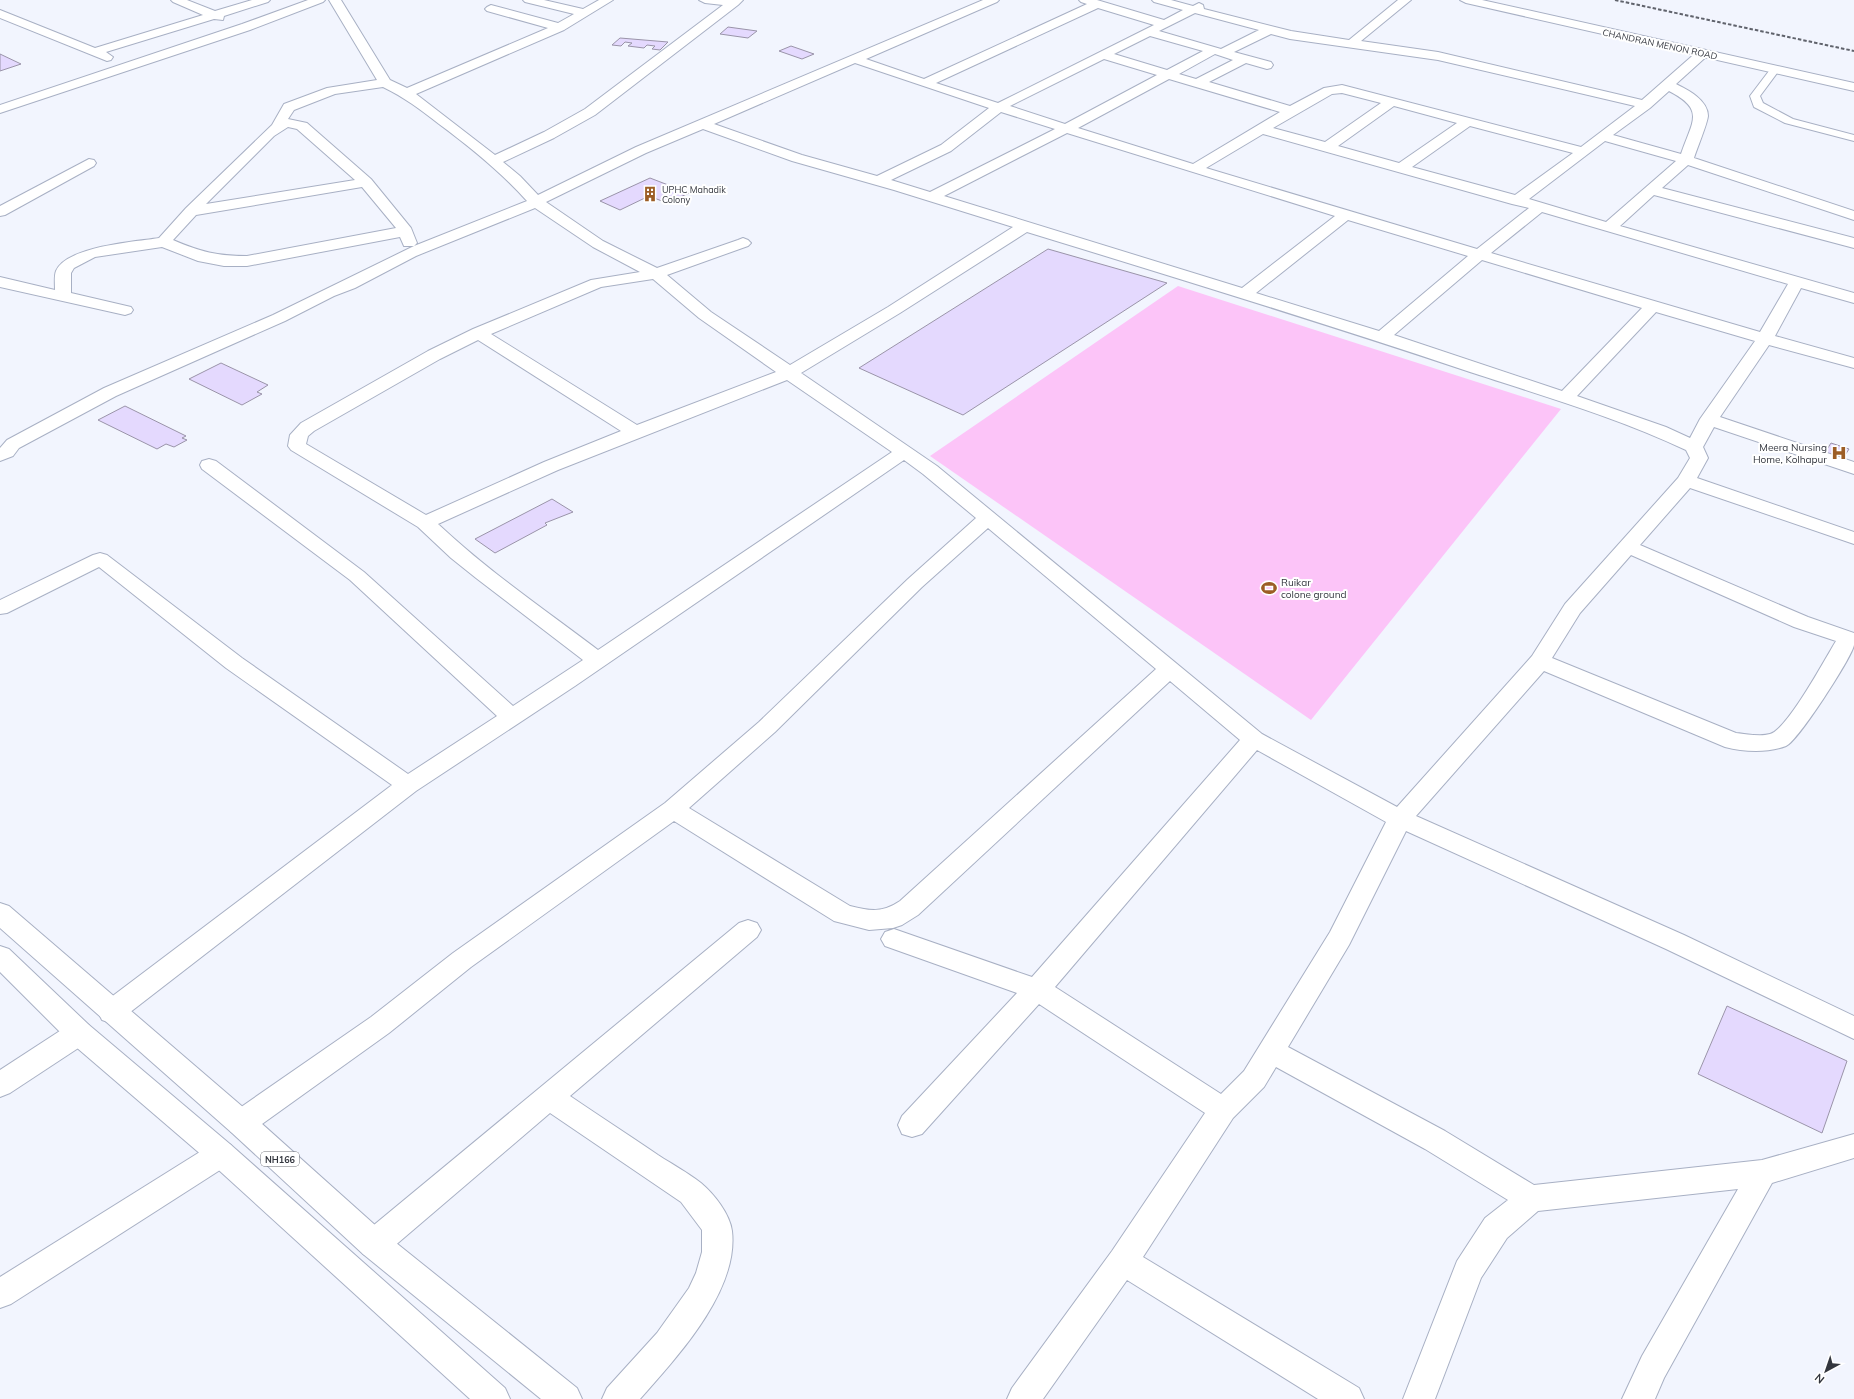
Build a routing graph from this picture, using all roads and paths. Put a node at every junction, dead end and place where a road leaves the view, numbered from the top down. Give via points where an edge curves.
1 (176, 0) edge
2 (264, 0) edge
3 (319, 0) edge
4 (335, 0) edge
5 (529, 0) edge
6 (607, 0) edge
7 (705, 0) edge
8 (993, 0) edge
9 (1084, 0) edge
10 (1158, 0) edge
11 (1405, 0) edge
12 (1466, 0) edge
13 (735, 1) edge
14 (1209, 2) dead end
15 (1097, 4) junction
16 (491, 10) dead end
17 (1192, 10) junction
18 (0, 14) edge
19 (585, 14) junction
20 (214, 15) junction
21 (1165, 24) junction
22 (246, 27) junction
23 (560, 27) junction
24 (1269, 30) junction
25 (1148, 32) junction
26 (1352, 44) junction
27 (1218, 51) junction
28 (94, 52) junction
29 (1703, 53) junction
30 (1103, 55) junction
31 (1244, 58) junction
32 (854, 59) junction
33 (1267, 65) dead end
34 (128, 66) junction
35 (1775, 69) junction
36 (1169, 74) junction
37 (384, 83) junction
38 (925, 83) junction
39 (1198, 83) junction
40 (1668, 85) junction
41 (1854, 87) edge
42 (408, 93) junction
43 (1393, 101) junction
44 (1645, 104) junction
45 (999, 107) junction
46 (0, 109) edge
47 (1291, 111) junction
48 (1469, 121) junction
49 (703, 124) junction
50 (278, 125) junction
51 (1068, 128) junction
52 (1262, 129) junction
53 (1605, 136) junction
54 (1854, 138) edge
55 (1327, 148) junction
56 (1582, 151) junction
57 (1686, 160) junction
58 (494, 161) junction
59 (89, 163) dead end
60 (1401, 168) junction
61 (1195, 169) junction
62 (879, 181) junction
63 (366, 182) junction
64 (1652, 190) junction
65 (932, 197) junction
66 (1517, 201) junction
67 (536, 202) junction
68 (1540, 207) junction
69 (191, 211) junction
70 (0, 212) edge
71 (1346, 214) junction
72 (1854, 216) edge
73 (1024, 227) junction
74 (1609, 227) junction
75 (406, 231) junction
76 (164, 242) junction
77 (1854, 243) edge
78 (743, 244) dead end
79 (411, 253) junction
80 (1480, 254) junction
81 (656, 274) junction
82 (0, 282) edge
83 (1797, 282) junction
84 (1244, 294) junction
85 (63, 297) junction
86 (1854, 298) edge
87 (1653, 305) junction
88 (125, 310) dead end
89 (479, 333) junction
90 (1382, 337) junction
91 (1765, 339) junction
92 (1854, 364) edge
93 (789, 373) junction
94 (1566, 398) junction
95 (1709, 419) junction
96 (635, 432) junction
97 (4, 445) edge
98 (1694, 447) junction
99 (904, 452) junction
100 (209, 465) dead end
101 (1854, 468) edge
102 (1686, 480) junction
103 (988, 517) junction
104 (425, 523) junction
105 (1854, 538) edge
106 (1629, 547) junction
107 (0, 608) edge
108 (1851, 639) edge
109 (598, 660) junction
110 (1540, 661) junction
111 (1170, 670) junction
112 (511, 717) junction
113 (1254, 739) junction
114 (408, 785) junction
115 (673, 809) junction
116 (1400, 819) junction
117 (0, 913) edge
118 (748, 930) dead end
119 (894, 939) dead end
120 (0, 956) edge
121 (1037, 989) junction
122 (111, 1012) junction
123 (1854, 1028) edge
124 (79, 1033) junction
125 (1271, 1051) junction
126 (0, 1085) edge
127 (549, 1097) junction
128 (1223, 1110) junction
129 (241, 1123) junction
130 (912, 1125) dead end
131 (1854, 1146) edge
132 (221, 1154) junction
133 (1762, 1173) junction
134 (1531, 1198) junction
135 (374, 1244) junction
136 (1123, 1261) junction
137 (0, 1294) edge
138 (494, 1399) edge
139 (566, 1399) edge
140 (618, 1399) edge
141 (1023, 1399) edge
142 (1348, 1399) edge
143 (1419, 1399) edge
144 (1638, 1399) edge

1 - 20 main road
2 - 20 main road
3 - 22 main road
4 - 37 main road
5 - 19 main road
6 - 19 main road
7 - 13 main road
8 - 32 main road
9 - 15 main road
10 - 17 main road
11 - 26 main road
12 - 29 main road, CHANDRAN MENON ROAD
13 - 58 main road via 590,112
14 - 17 main road
15 - 21 main road
15 - 38 main road
16 - 23 main road
17 - 21 main road
17 - 24 main road
18 - 28 main road
19 - 23 main road
20 - 22 main road
20 - 28 main road
21 - 25 main road
22 - 34 main road
23 - 42 main road
24 - 26 main road
24 - 27 main road
25 - 27 main road
25 - 30 main road
26 - 44 main road via 1438,56
27 - 31 main road
27 - 36 main road
28 - 34 main road
29 - 35 main road, CHANDRAN MENON ROAD
29 - 40 main road
30 - 36 main road
30 - 45 main road
31 - 33 main road
31 - 39 main road
32 - 38 main road
32 - 49 main road
34 - 46 main road
35 - 41 main road, CHANDRAN MENON ROAD
35 - 54 lane via 1755,96 1758,106 1789,121
36 - 39 main road
36 - 51 main road
37 - 42 main road
37 - 50 main road via 332,91 289,106
38 - 45 main road
39 - 47 main road
40 - 44 main road
40 - 57 main road via 1687,95 1698,106 1701,116
42 - 58 main road
43 - 47 main road via 1353,90 1335,89
43 - 48 main road
43 - 55 main road
44 - 53 main road
45 - 51 main road
45 - 62 main road via 946,148
47 - 52 main road
48 - 56 main road
48 - 60 main road
49 - 62 main road via 797,158
49 - 67 main road via 641,150
50 - 63 main road via 292,123 302,126
50 - 69 main road
51 - 61 main road
51 - 65 main road
52 - 55 main road
52 - 61 main road
53 - 56 main road
53 - 57 main road
55 - 60 main road
56 - 66 main road
57 - 64 main road
57 - 72 main road
58 - 67 main road
59 - 70 main road
60 - 66 main road
61 - 71 main road
62 - 65 main road
63 - 69 main road
63 - 75 main road
64 - 74 main road
64 - 77 main road
65 - 73 main road
66 - 68 main road
67 - 79 main road
67 - 81 main road via 598,244
68 - 74 main road
68 - 80 main road
69 - 76 main road
71 - 80 main road
71 - 84 main road
73 - 84 main road
73 - 93 main road
74 - 83 main road
75 - 76 main road via 247,261 224,261 198,256
75 - 79 main road
76 - 85 main road via 107,250 80,258 63,272
78 - 81 main road
79 - 97 main road via 279,318 110,392
80 - 87 main road
80 - 90 main road
81 - 89 main road via 597,283
81 - 93 main road via 705,315
82 - 85 main road
83 - 86 main road
83 - 91 main road
84 - 90 main road
85 - 88 main road
87 - 91 main road
87 - 94 main road
89 - 96 main road
89 - 104 main road via 434,354 302,431 296,439 297,446
90 - 94 main road
91 - 92 main road
91 - 95 main road
93 - 96 main road
93 - 99 main road
94 - 98 main road via 1660,431
95 - 98 main road
95 - 101 main road
96 - 104 main road
98 - 102 main road via 1699,458
99 - 103 main road
99 - 109 main road
100 - 112 main road via 357,576
102 - 105 main road
102 - 106 main road
103 - 111 main road
103 - 115 main road via 915,583 767,727
104 - 109 main road via 483,574
106 - 108 main road via 1801,622
106 - 110 main road via 1572,609
107 - 114 main road via 100,559 234,663
108 - 110 main road via 1788,732 1781,740 1760,744 1734,741
109 - 112 main road
110 - 116 main road
111 - 113 main road
111 - 115 main road via 909,908 893,918 869,920 843,914
112 - 114 main road
113 - 116 main road
113 - 121 main road
114 - 122 main road
115 - 129 main road via 462,960 380,1025
116 - 123 main road via 1675,942
116 - 125 main road via 1340,938
117 - 122 main road, NH166
118 - 127 main road
119 - 121 main road
120 - 124 main road
121 - 128 main road
121 - 130 main road
122 - 129 main road, NH166
124 - 126 main road
124 - 132 main road
125 - 128 main road via 1254,1079
125 - 134 main road via 1435,1140
127 - 135 main road
127 - 140 main road via 690,1193 717,1229 717,1260 700,1299 668,1344
128 - 136 main road
129 - 135 main road, NH166
131 - 133 main road
132 - 137 main road
132 - 138 main road
133 - 134 main road
133 - 144 main road via 1653,1367
134 - 143 main road via 1496,1228 1468,1271
135 - 139 main road, NH166
136 - 141 main road
136 - 142 main road

